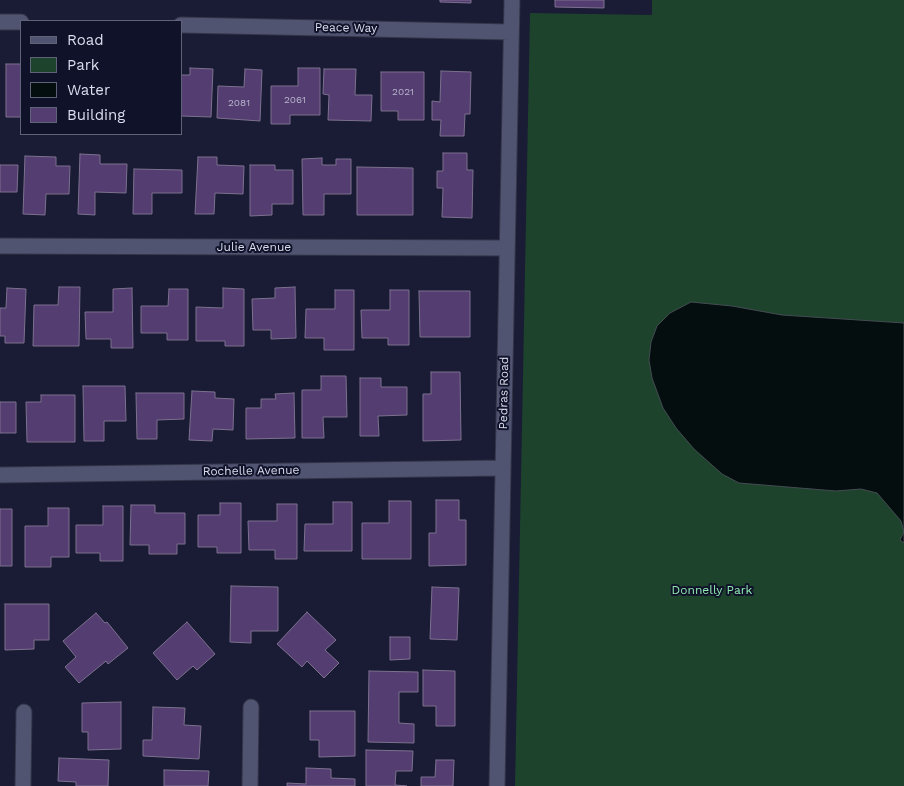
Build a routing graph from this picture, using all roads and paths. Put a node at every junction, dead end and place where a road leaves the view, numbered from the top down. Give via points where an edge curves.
1 (512, 0) edge
2 (0, 22) edge
3 (20, 22) edge
4 (182, 25) edge
5 (512, 32) junction
6 (0, 246) edge
7 (507, 248) junction
8 (503, 468) junction
9 (0, 475) edge
10 (252, 707) dead end
11 (24, 712) dead end
12 (23, 786) edge
13 (250, 786) edge
14 (496, 786) edge

1 - 5 street, Pedras Road
2 - 3 street
4 - 5 street, Peace Way
5 - 7 street, Pedras Road
6 - 7 street, Julie Avenue
7 - 8 street, Pedras Road
8 - 9 street, Rochelle Avenue
8 - 14 street, Pedras Road
10 - 13 street
11 - 12 street

